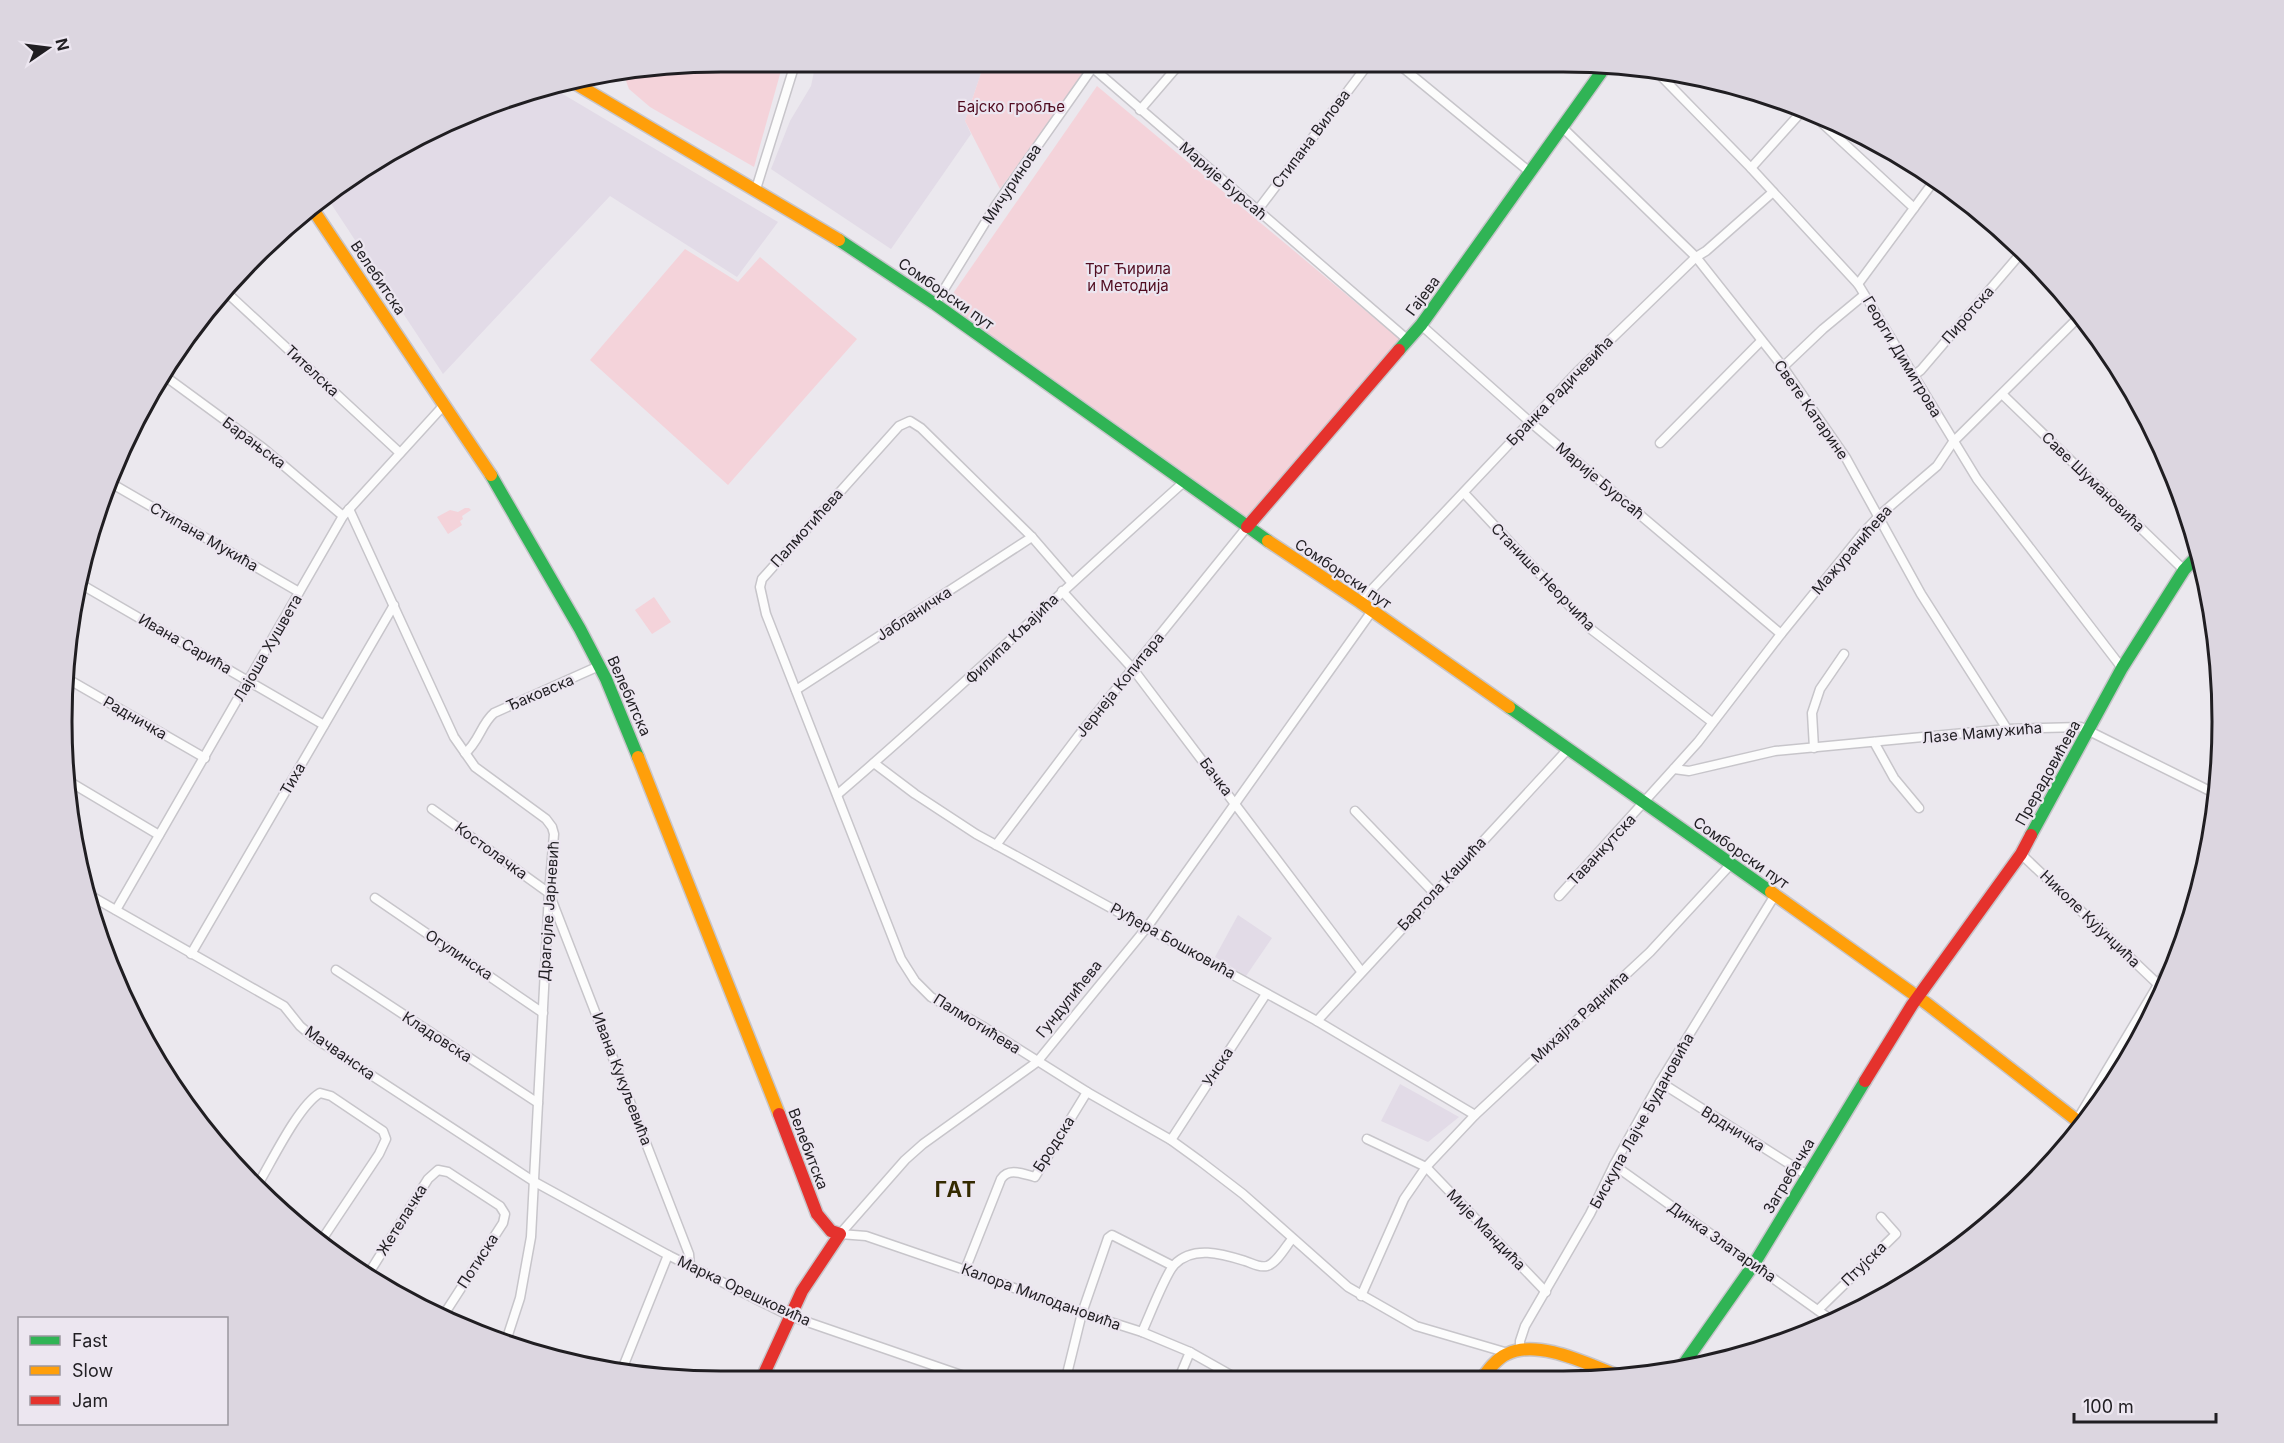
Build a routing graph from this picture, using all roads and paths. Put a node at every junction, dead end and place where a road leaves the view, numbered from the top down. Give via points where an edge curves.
1 (792, 72) edge
2 (1090, 72) edge
3 (1097, 72) edge
4 (1173, 72) edge
5 (1362, 72) edge
6 (1408, 72) edge
7 (1601, 73) edge
8 (1665, 81) edge
9 (582, 87) edge
10 (1140, 110) junction
11 (1798, 116) edge
12 (1563, 128) junction
13 (1829, 129) edge
14 (1751, 168) junction
15 (1531, 173) junction
16 (1930, 186) edge
17 (756, 189) junction
18 (1773, 192) junction
19 (1914, 208) junction
20 (1257, 211) junction
21 (316, 214) edge
22 (1696, 257) junction
23 (2017, 258) edge
24 (1858, 284) junction
25 (1864, 295) junction
26 (231, 296) edge
27 (935, 304) junction
28 (2074, 322) edge
29 (1421, 325) junction
30 (1408, 340) junction
31 (1761, 341) junction
32 (1783, 367) junction
33 (1913, 376) junction
34 (170, 380) edge
35 (2002, 394) junction
36 (446, 404) junction
37 (1529, 421) junction
38 (1953, 442) junction
39 (1660, 443) dead end
40 (400, 453) junction
41 (1185, 481) junction
42 (116, 486) edge
43 (1464, 493) junction
44 (346, 513) junction
45 (1877, 518) junction
46 (1247, 527) junction
47 (1032, 537) junction
48 (2192, 561) edge
49 (2184, 570) junction
50 (1071, 582) junction
51 (86, 587) edge
52 (1062, 591) junction
53 (299, 592) junction
54 (1360, 602) junction
55 (394, 605) junction
56 (1372, 611) junction
57 (1781, 634) junction
58 (1844, 654) dead end
59 (599, 666) junction
60 (2122, 668) junction
61 (1133, 669) junction
62 (249, 681) junction
63 (73, 682) edge
64 (796, 690) junction
65 (1712, 722) junction
66 (324, 725) junction
67 (2007, 729) junction
68 (2089, 730) junction
69 (1874, 742) junction
70 (1569, 748) junction
71 (1814, 748) junction
72 (465, 753) junction
73 (205, 758) junction
74 (874, 763) junction
75 (1674, 769) junction
76 (76, 785) edge
77 (2208, 790) edge
78 (838, 794) junction
79 (1236, 803) junction
80 (1645, 803) junction
81 (1919, 808) dead end
82 (432, 809) dead end
83 (1355, 811) dead end
84 (159, 835) junction
85 (996, 845) junction
86 (2021, 854) junction
87 (1731, 864) junction
88 (549, 893) junction
89 (1434, 893) junction
90 (1775, 895) junction
91 (1559, 896) dead end
92 (375, 898) dead end
93 (97, 899) edge
94 (116, 910) junction
95 (1148, 926) junction
96 (564, 932) junction
97 (548, 933) junction
98 (192, 954) junction
99 (336, 970) dead end
100 (1361, 971) junction
101 (2157, 983) edge
102 (1266, 994) junction
103 (1918, 997) junction
104 (543, 1013) junction
105 (1317, 1021) junction
106 (1037, 1062) junction
107 (1660, 1082) junction
108 (1087, 1092) junction
109 (538, 1103) junction
110 (1475, 1115) junction
111 (2076, 1120) edge
112 (1367, 1139) dead end
113 (1171, 1140) junction
114 (1614, 1165) junction
115 (1426, 1167) junction
116 (438, 1170) joint
117 (1806, 1175) junction
118 (261, 1180) edge
119 (533, 1181) junction
120 (1881, 1217) dead end
121 (840, 1234) junction
122 (324, 1236) edge
123 (1292, 1239) junction
124 (668, 1255) junction
125 (1754, 1264) junction
126 (690, 1266) junction
127 (1173, 1266) junction
128 (372, 1269) edge
129 (965, 1270) junction
130 (1546, 1292) junction
131 (1361, 1296) junction
132 (447, 1310) edge
133 (1818, 1310) junction
134 (1082, 1313) junction
135 (1825, 1315) edge
136 (790, 1316) junction
137 (1142, 1332) junction
138 (508, 1335) edge
139 (1190, 1352) junction
140 (1514, 1352) junction
141 (1687, 1359) edge
142 (625, 1363) edge
143 (1602, 1370) edge
144 (765, 1371) edge
145 (950, 1371) edge
146 (1068, 1371) edge
147 (1182, 1371) edge
148 (1224, 1371) edge
149 (1489, 1371) edge

1 - 17 street
2 - 27 street, Мичуринова via 996,205
3 - 10 street, Марије Бурсаћ
4 - 10 street
5 - 20 street, Стипана Вилова
6 - 15 street
7 - 12 main road, Гајева
8 - 14 street, Георги Димитрова
9 - 17 main road, Сомборски пут
10 - 20 street, Марије Бурсаћ
11 - 14 street
12 - 15 main road, Гајева
12 - 22 street, Свете Катарине
13 - 19 street
14 - 18 street, Георги Димитрова
15 - 29 main road, Гајева
16 - 19 street
17 - 27 main road, Сомборски пут
18 - 22 street, Бранка Радичевића
18 - 24 street, Георги Димитрова
19 - 24 street
20 - 30 street, Марије Бурсаћ
21 - 36 main road, Велебитска
22 - 31 street, Свете Катарине
22 - 37 street, Бранка Радичевића
23 - 33 street, Пиротска
24 - 25 street, Георги Димитрова
25 - 32 street
25 - 33 street, Георги Димитрова
26 - 40 street, Тителска
27 - 41 main road, Сомборски пут
28 - 35 street, Мажуранићева
29 - 30 main road, Гајева
29 - 37 street, Марије Бурсаћ
30 - 46 main road, Гајева
31 - 32 street, Свете Катарине
31 - 39 street
32 - 45 street, Свете Катарине via 1846,458
33 - 38 street, Георги Димитрова
34 - 44 street, Барањска
35 - 38 street, Мажуранићева
35 - 49 street, Саве Шумановића
36 - 40 street, Лајоша Хушвета
36 - 59 main road, Велебитска via 493,478
37 - 43 street, Бранка Радичевића
37 - 57 street, Марије Бурсаћ
38 - 45 street, Мажуранићева via 1937,466
38 - 60 street, Георги Димитрова
40 - 44 street, Лајоша Хушвета
41 - 46 main road, Сомборски пут
41 - 50 street, Филипа Кљајића
42 - 53 street, Стипана Мукића
43 - 54 street, Бранка Радичевића
43 - 65 street, Станише Неорчића via 1592,630
44 - 53 street, Лајоша Хушвета
44 - 55 street, Драгојле Јарневић
45 - 57 street, Мажуранићева
45 - 67 street, Свете Катарине
46 - 54 main road, Сомборски пут
46 - 61 street, Јернеја Копитара
47 - 50 street
47 - 64 street, Јабланичка
47 - 64 street, Палмотићева via 921,428 910,421 899,426 762,579 766,614
48 - 49 main road, Прерадовићева
49 - 60 main road, Прерадовићева
50 - 52 street, Филипа Кљајића
51 - 62 street, Ивана Сарића
52 - 61 street, Бачка
52 - 74 street, Филипа Кљајића via 974,676
53 - 62 street, Лајоша Хушвета
54 - 56 main road, Сомборски пут
55 - 66 street, Тиха
55 - 72 street, Драгојле Јарневић via 442,712
56 - 70 main road, Сомборски пут
56 - 79 street, Гундулићева
57 - 65 street, Мажуранићева
58 - 71 street via 1820,689 1812,713
59 - 72 street, Ђаковска via 494,713
59 - 121 main road, Велебитска via 662,813 817,1214 831,1231
60 - 68 main road, Прерадовићева
61 - 79 street, Бачка
61 - 85 street, Јернеја Копитара
62 - 66 street, Ивана Сарића
62 - 73 street, Лајоша Хушвета
63 - 73 street, Радничка
64 - 78 street, Палмотићева
65 - 75 street, Мажуранићева
66 - 98 street, Тиха
67 - 68 street, Лазе Мамужића
67 - 69 street, Лазе Мамужића
68 - 77 street
68 - 86 main road, Прерадовићева
69 - 71 street, Лазе Мамужића
69 - 81 street via 1894,778
70 - 80 main road, Сомборски пут
70 - 89 street, Бартола Кашића
71 - 75 street, Лазе Мамужића via 1776,751 1689,771
72 - 88 street, Драгојле Јарневић via 475,767 552,827 555,838
73 - 84 street, Лајоша Хушвета
74 - 78 street, Филипа Кљајића
74 - 85 street, Руђера Бошковића via 950,818
75 - 80 street, Мажуранићева
76 - 84 street
78 - 106 street, Палмотићева via 885,923 915,981 931,997
79 - 95 street, Гундулићева
79 - 100 street, Бачка
80 - 87 main road, Сомборски пут
80 - 91 street, Таванкутска
82 - 88 street, Костолачка
83 - 89 street
84 - 94 street, Лајоша Хушвета
85 - 95 street, Руђера Бошковића
86 - 101 street, Николе Кујунџића
86 - 103 main road, Прерадовићева
87 - 90 main road, Сомборски пут
87 - 110 street, Михајла Раднића via 1650,952
88 - 96 street, Ивана Кукуљевића
88 - 97 street, Драгојле Јарневић
89 - 100 street, Бартола Кашића
90 - 103 main road, Сомборски пут
90 - 107 street, Бискупа Лајче Будановића
92 - 104 street, Огулинска
93 - 94 street, Мачванска
94 - 98 street, Мачванска
95 - 102 street, Руђера Бошковића
95 - 106 street, Гундулићева
96 - 97 street via 555,929
96 - 126 street, Ивана Кукуљевића via 682,1234
97 - 104 street, Драгојле Јарневић
98 - 119 street, Мачванска via 284,1006 313,1037
99 - 109 street, Кладовска
100 - 105 street, Бартола Кашића
102 - 105 street, Руђера Бошковића
102 - 113 street, Унска
103 - 111 main road, Сомборски пут
103 - 117 main road, Загребачка
104 - 109 street, Драгојле Јарневић
105 - 110 street, Руђера Бошковића
106 - 108 street, Палмотићева
106 - 121 street, Гундулићева via 923,1144
107 - 114 street, Бискупа Лајче Будановића
107 - 117 street, Врдничка
108 - 113 street, Палмотићева
108 - 129 street, Бродска via 1035,1177 1005,1173
109 - 119 street, Драгојле Јарневић
110 - 115 street, Михајла Раднића
112 - 115 street
113 - 123 street, Палмотићева via 1243,1194
114 - 125 street, Динка Златарића
114 - 130 street, Бискупа Лајче Будановића
115 - 130 street, Мије Мандића
115 - 131 street, Михајла Раднића via 1404,1199
116 - 128 street, Жетелачка via 428,1179
116 - 132 street, Потиска via 448,1172 500,1206 505,1214
117 - 125 main road, Загребачка
118 - 122 street via 310,1101 320,1093 376,1125 386,1135 379,1154
119 - 124 street, Марка Орешковића
119 - 138 street, Драгојле Јарневић via 531,1237 520,1298
120 - 133 street, Птујска via 1896,1234
121 - 129 street, Калора Милодановића via 866,1236
121 - 136 main road, Гундулићева
123 - 127 street via 1268,1266 1260,1267 1222,1253 1202,1252 1184,1257
123 - 131 street, Палмотићева
124 - 126 street, Марка Орешковића
124 - 142 street
125 - 133 street, Динка Златарића
125 - 141 main road, Загребачка
126 - 136 street, Марка Орешковића
127 - 134 street via 1112,1234
127 - 137 street
129 - 134 street, Калора Милодановића
130 - 140 street, Бискупа Лајче Будановића
131 - 140 street, Палмотићева via 1416,1326
133 - 135 street, Динка Златарића
134 - 137 street, Калора Милодановића
134 - 146 street
136 - 144 main road, Гундулићева
136 - 145 street, Марка Орешковића
137 - 139 street, Калора Милодановића
139 - 147 street
139 - 148 street, Калора Милодановића
140 - 143 main road via 1546,1351
140 - 149 main road via 1499,1359

